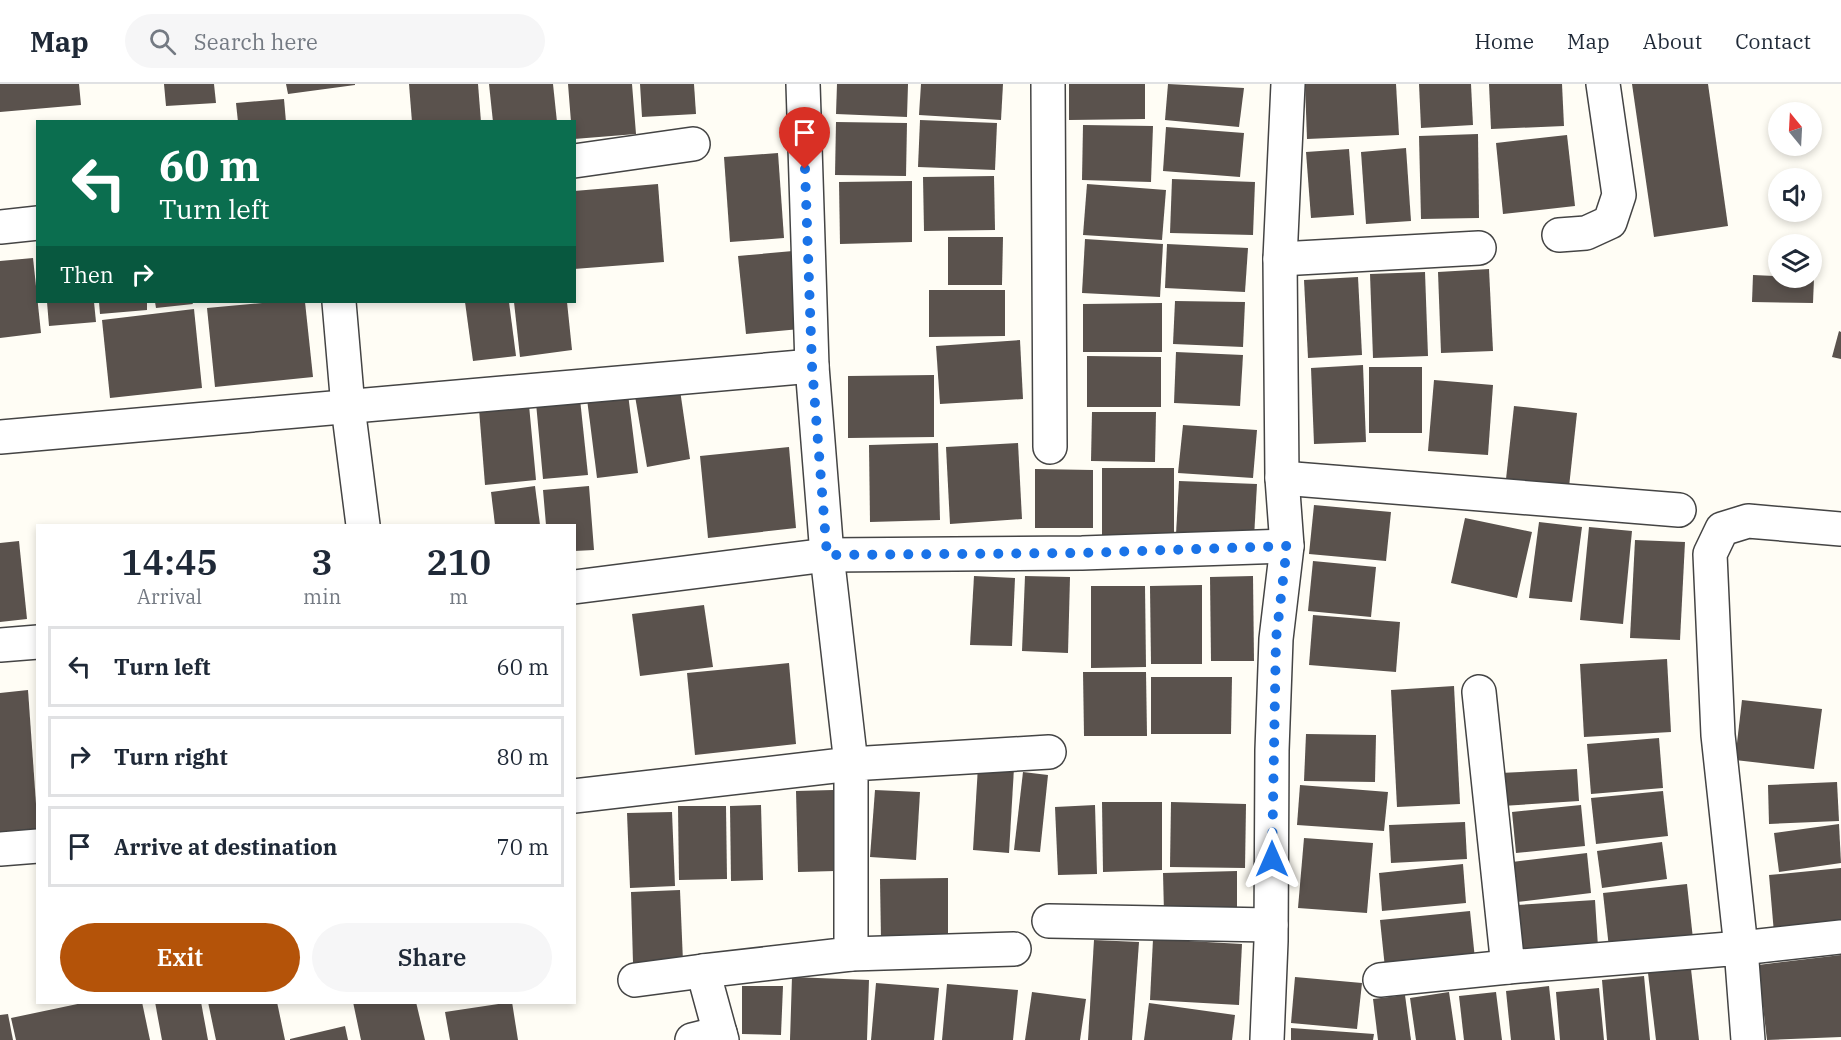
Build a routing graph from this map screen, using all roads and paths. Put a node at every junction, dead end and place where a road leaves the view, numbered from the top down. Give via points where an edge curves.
1 (803, 84) edge
2 (1048, 84) edge
3 (1288, 84) edge
4 (1603, 84) edge
5 (693, 144) dead end
6 (576, 161) edge
7 (36, 223) edge
8 (0, 227) edge
9 (1559, 235) dead end
10 (1479, 248) dead end
11 (1280, 259) junction
12 (339, 303) edge
13 (812, 366) junction
14 (348, 407) junction
15 (0, 437) edge
16 (1050, 447) dead end
17 (1282, 478) junction
18 (1679, 510) dead end
19 (363, 524) edge
20 (1841, 529) edge
21 (1287, 546) junction
22 (827, 555) junction
23 (576, 587) edge
24 (36, 642) edge
25 (0, 645) edge
26 (1479, 692) dead end
27 (1049, 752) dead end
28 (851, 764) junction
29 (576, 796) edge
30 (36, 846) edge
31 (0, 849) edge
32 (1049, 921) dead end
33 (1271, 925) junction
34 (1841, 937) edge
35 (1014, 948) dead end
36 (1741, 948) junction
37 (851, 954) junction
38 (1508, 967) junction
39 (703, 971) junction
40 (635, 980) dead end
41 (1380, 980) dead end
42 (712, 1038) edge
43 (1267, 1040) edge
44 (1748, 1040) edge

1 - 13 street
2 - 16 street
3 - 11 street
4 - 9 street via 1619,195 1610,222 1586,233
5 - 6 street
7 - 8 street
10 - 11 street
11 - 17 street
12 - 14 street
13 - 14 street
13 - 22 street
14 - 15 street
14 - 19 street
17 - 18 street
17 - 21 street
20 - 36 street via 1748,521 1722,529 1710,554 1718,735
21 - 22 street
21 - 33 street via 1276,639
22 - 23 street
22 - 28 street
24 - 25 street
26 - 38 street
27 - 28 street
28 - 29 street
28 - 37 street
30 - 31 street
32 - 33 street
33 - 43 street
34 - 36 street
35 - 37 street
36 - 38 street
36 - 44 street
37 - 39 street
38 - 41 street
39 - 40 street
39 - 42 street

